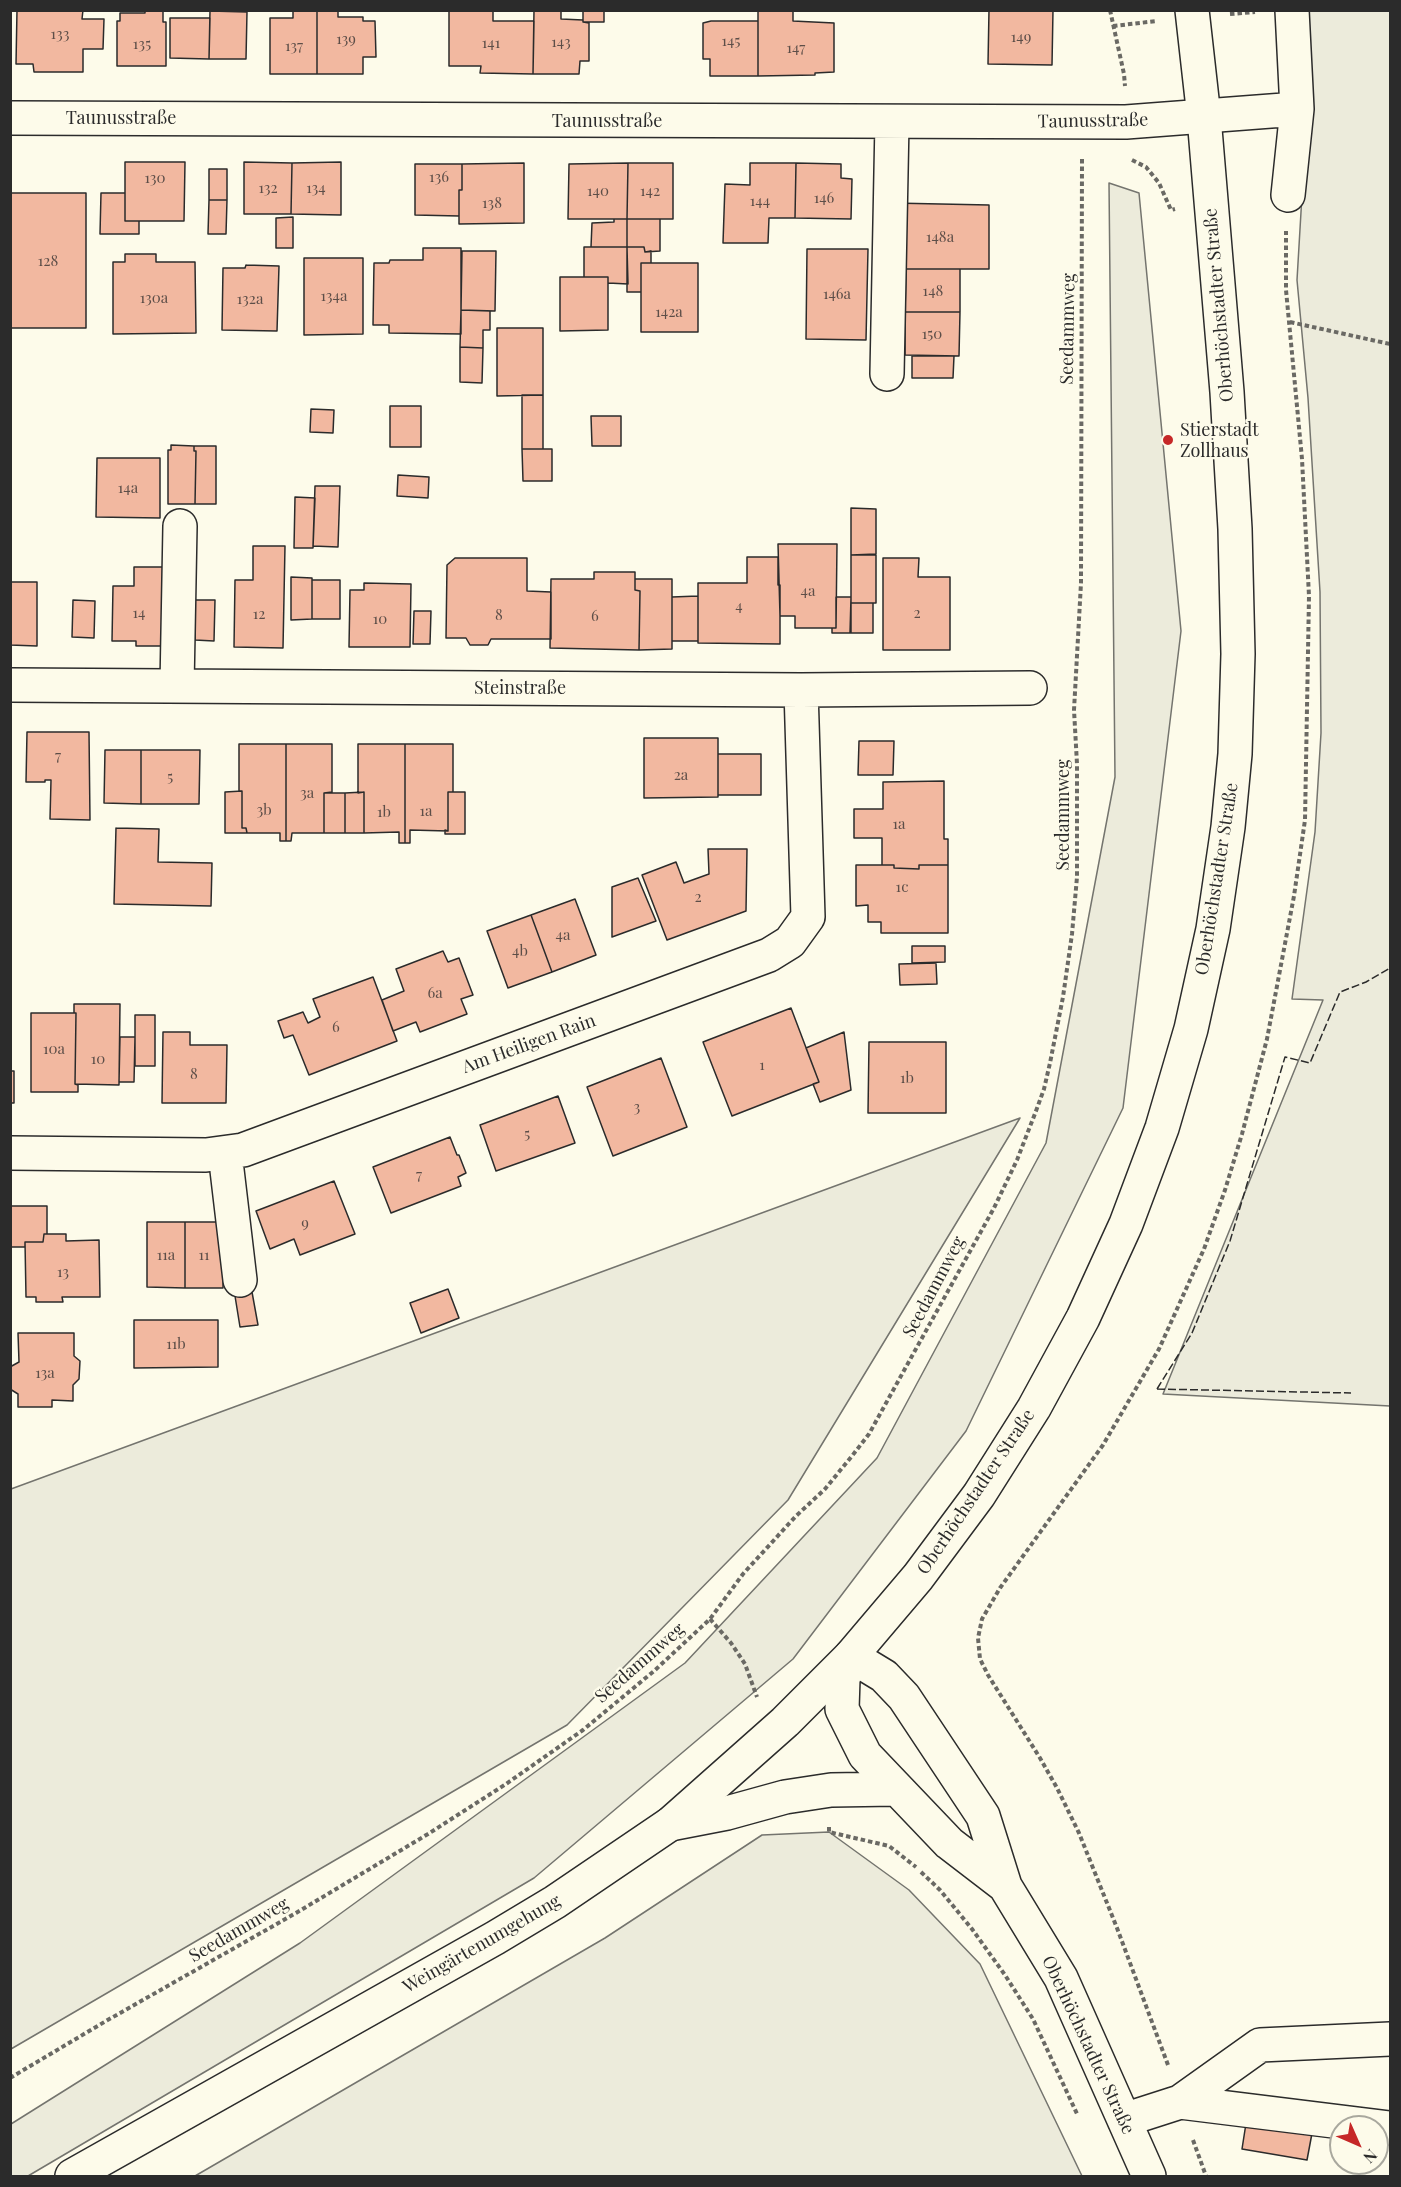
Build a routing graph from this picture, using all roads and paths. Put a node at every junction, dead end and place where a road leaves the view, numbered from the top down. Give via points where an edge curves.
1 (1110, 10) edge
2 (1192, 10) edge
3 (1292, 10) edge
4 (1297, 109) junction
5 (1204, 117) junction
6 (10, 118) edge
7 (892, 122) junction
8 (1126, 122) junction
9 (1094, 157) dead end
10 (1287, 195) joint
11 (1290, 322) junction
12 (1390, 344) edge
13 (887, 374) dead end
14 (180, 525) dead end
15 (10, 685) edge
16 (177, 686) junction
17 (1030, 688) dead end
18 (801, 690) junction
19 (10, 1154) edge
20 (225, 1154) junction
21 (240, 1280) dead end
22 (711, 1619) junction
23 (851, 1656) junction
24 (785, 1722) junction
25 (895, 1789) junction
26 (831, 1790) junction
27 (670, 1824) junction
28 (1005, 1886) junction
29 (1390, 2039) edge
30 (10, 2078) edge
31 (1180, 2102) junction
32 (1124, 2120) junction
33 (1082, 2124) dead end
34 (1390, 2128) edge
35 (72, 2176) edge
36 (1149, 2176) edge
37 (1206, 2176) edge

1 - 8 path via 1124,74
2 - 5 street, Oberhöchstadter Straße
3 - 4 street
4 - 5 street, Taunusstraße
4 - 10 street
5 - 8 street, Taunusstraße
5 - 23 street, Oberhöchstadter Straße via 1228,404 1238,654 1228,827 1213,929 1191,1029 1162,1128 1126,1224 1072,1338 979,1495 918,1577
6 - 7 street, Taunusstraße
7 - 8 street, Taunusstraße
7 - 13 street
9 - 22 path, Seedammweg via 1082,157 1081,583 1074,710 1077,877 1063,997 1044,1089 1017,1160 993,1208 868,1434 825,1489 743,1574
10 - 11 path via 1285,257
11 - 12 path
11 - 31 path via 1309,596 1305,820 1267,1038 1225,1190 1204,1249 1159,1349 1102,1445 1000,1588 982,1619 978,1638 980,1659 988,1676 1040,1758 1079,1833
14 - 16 street
15 - 16 street, Steinstraße
16 - 18 street, Steinstraße
17 - 18 street, Steinstraße
18 - 20 street, Am Heiligen Rain via 808,917 790,942 769,955
19 - 20 street, Am Heiligen Rain
20 - 21 street
22 - 24 path via 745,1664 757,1697
22 - 30 path, Seedammweg via 583,1730 506,1784 296,1913
23 - 24 street, Weingärtenumgehung
23 - 25 street, Oberhöchstadter Straße via 843,1679 843,1709 865,1755
23 - 28 street, Oberhöchstadter Straße via 884,1676 919,1717 983,1816
24 - 27 street, Weingärtenumgehung
25 - 26 street
25 - 28 street, Oberhöchstadter Straße via 949,1843
26 - 27 street
26 - 33 path via 829,1832 889,1846 940,1890 972,1929 1033,2019
27 - 35 street, Weingärtenumgehung via 505,1932
28 - 32 street, Oberhöchstadter Straße via 1061,1978
29 - 31 street via 1260,2045
31 - 32 street
31 - 34 street
31 - 37 path
32 - 36 street, Oberhöchstadter Straße

